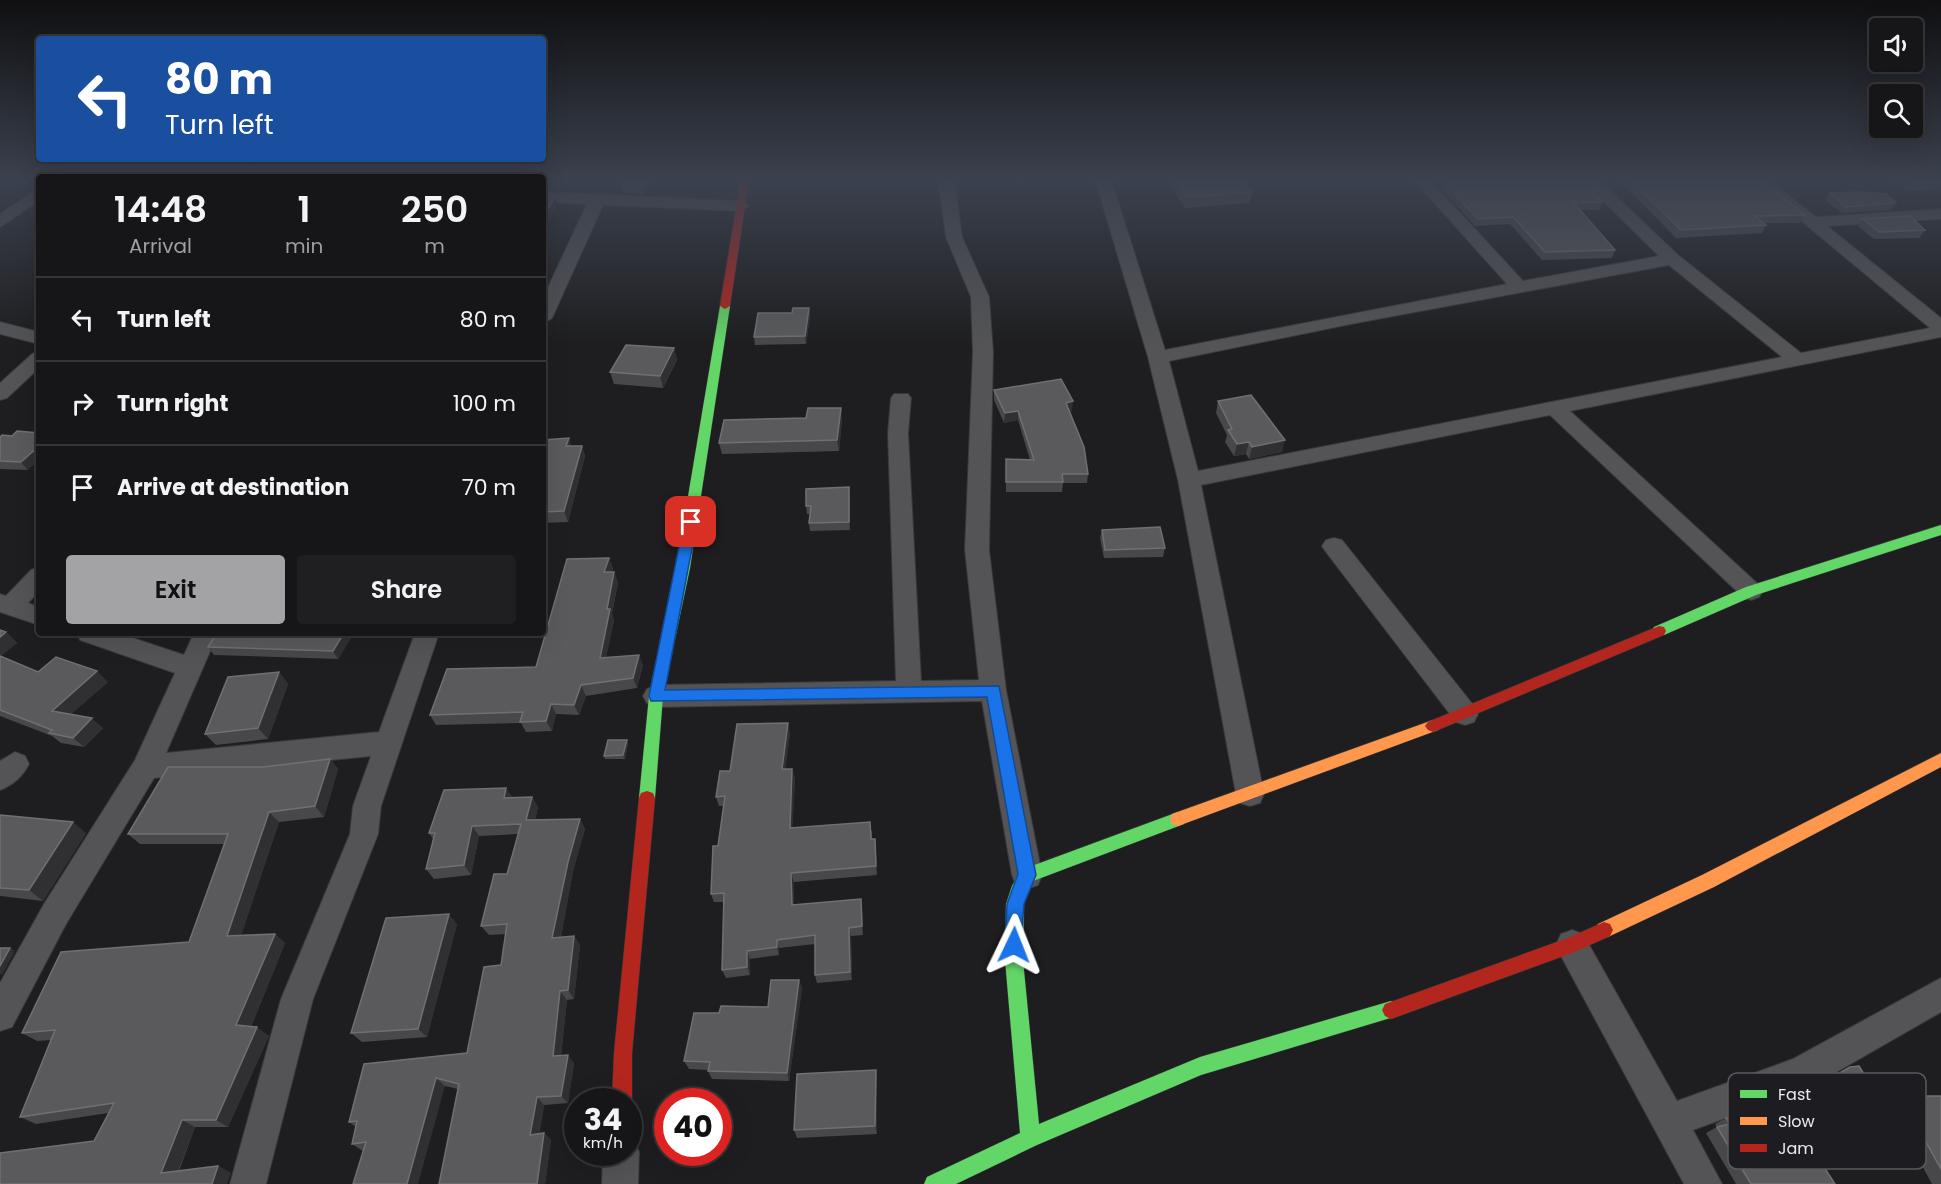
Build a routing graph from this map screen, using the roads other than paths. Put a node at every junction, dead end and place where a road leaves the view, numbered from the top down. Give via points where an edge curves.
1 (581, 234) edge
2 (737, 234) edge
3 (954, 234) edge
4 (1120, 234) edge
5 (1471, 234) edge
6 (1646, 234) edge
7 (1827, 234) edge
8 (1672, 259) junction
9 (1520, 288) junction
10 (546, 311) edge
11 (0, 328) edge
12 (1941, 329) edge
13 (36, 337) edge
14 (1158, 357) junction
15 (36, 361) edge
16 (1799, 361) junction
17 (0, 394) edge
18 (901, 398) dead end
19 (1556, 409) junction
20 (1189, 480) junction
21 (1941, 530) edge
22 (1334, 546) dead end
23 (36, 579) edge
24 (1751, 591) junction
25 (6, 605) edge
26 (36, 615) edge
27 (98, 636) edge
28 (205, 636) edge
29 (426, 636) edge
30 (189, 668) junction
31 (993, 690) junction
32 (909, 692) junction
33 (656, 696) junction
34 (1465, 714) junction
35 (387, 743) junction
36 (1941, 760) edge
37 (146, 767) junction
38 (1250, 794) junction
39 (1027, 875) junction
40 (1572, 945) junction
41 (1941, 994) edge
42 (0, 1015) edge
43 (1802, 1073) edge
44 (622, 1088) edge
45 (1728, 1100) edge
46 (1670, 1121) junction
47 (1030, 1138) junction
48 (621, 1166) edge
49 (248, 1184) edge
50 (620, 1184) edge
51 (934, 1184) edge
52 (1704, 1184) edge

1 - 10 street
2 - 33 street via 684,568
3 - 31 street via 977,286 982,314 977,550
4 - 14 street
5 - 9 street
6 - 8 street
7 - 12 street
8 - 9 street
8 - 16 street
9 - 14 street
11 - 13 street
12 - 16 street
14 - 20 street
15 - 17 street
16 - 19 street
18 - 32 street via 898,433
19 - 20 street
19 - 24 street
20 - 38 street
21 - 24 street
22 - 34 street
23 - 25 street
24 - 34 street
25 - 26 street
27 - 30 street
28 - 30 street
29 - 35 street
30 - 37 street
31 - 32 street
31 - 39 street
32 - 33 street
33 - 44 street
34 - 38 street
35 - 37 street
35 - 49 street via 367,806 364,834 297,999
36 - 40 street
37 - 42 street via 55,914
38 - 39 street
39 - 47 street via 1015,904 1014,960
40 - 46 street
40 - 47 street via 1381,1014 1200,1066
41 - 43 street
45 - 46 street
46 - 52 street
47 - 51 street
48 - 50 street

